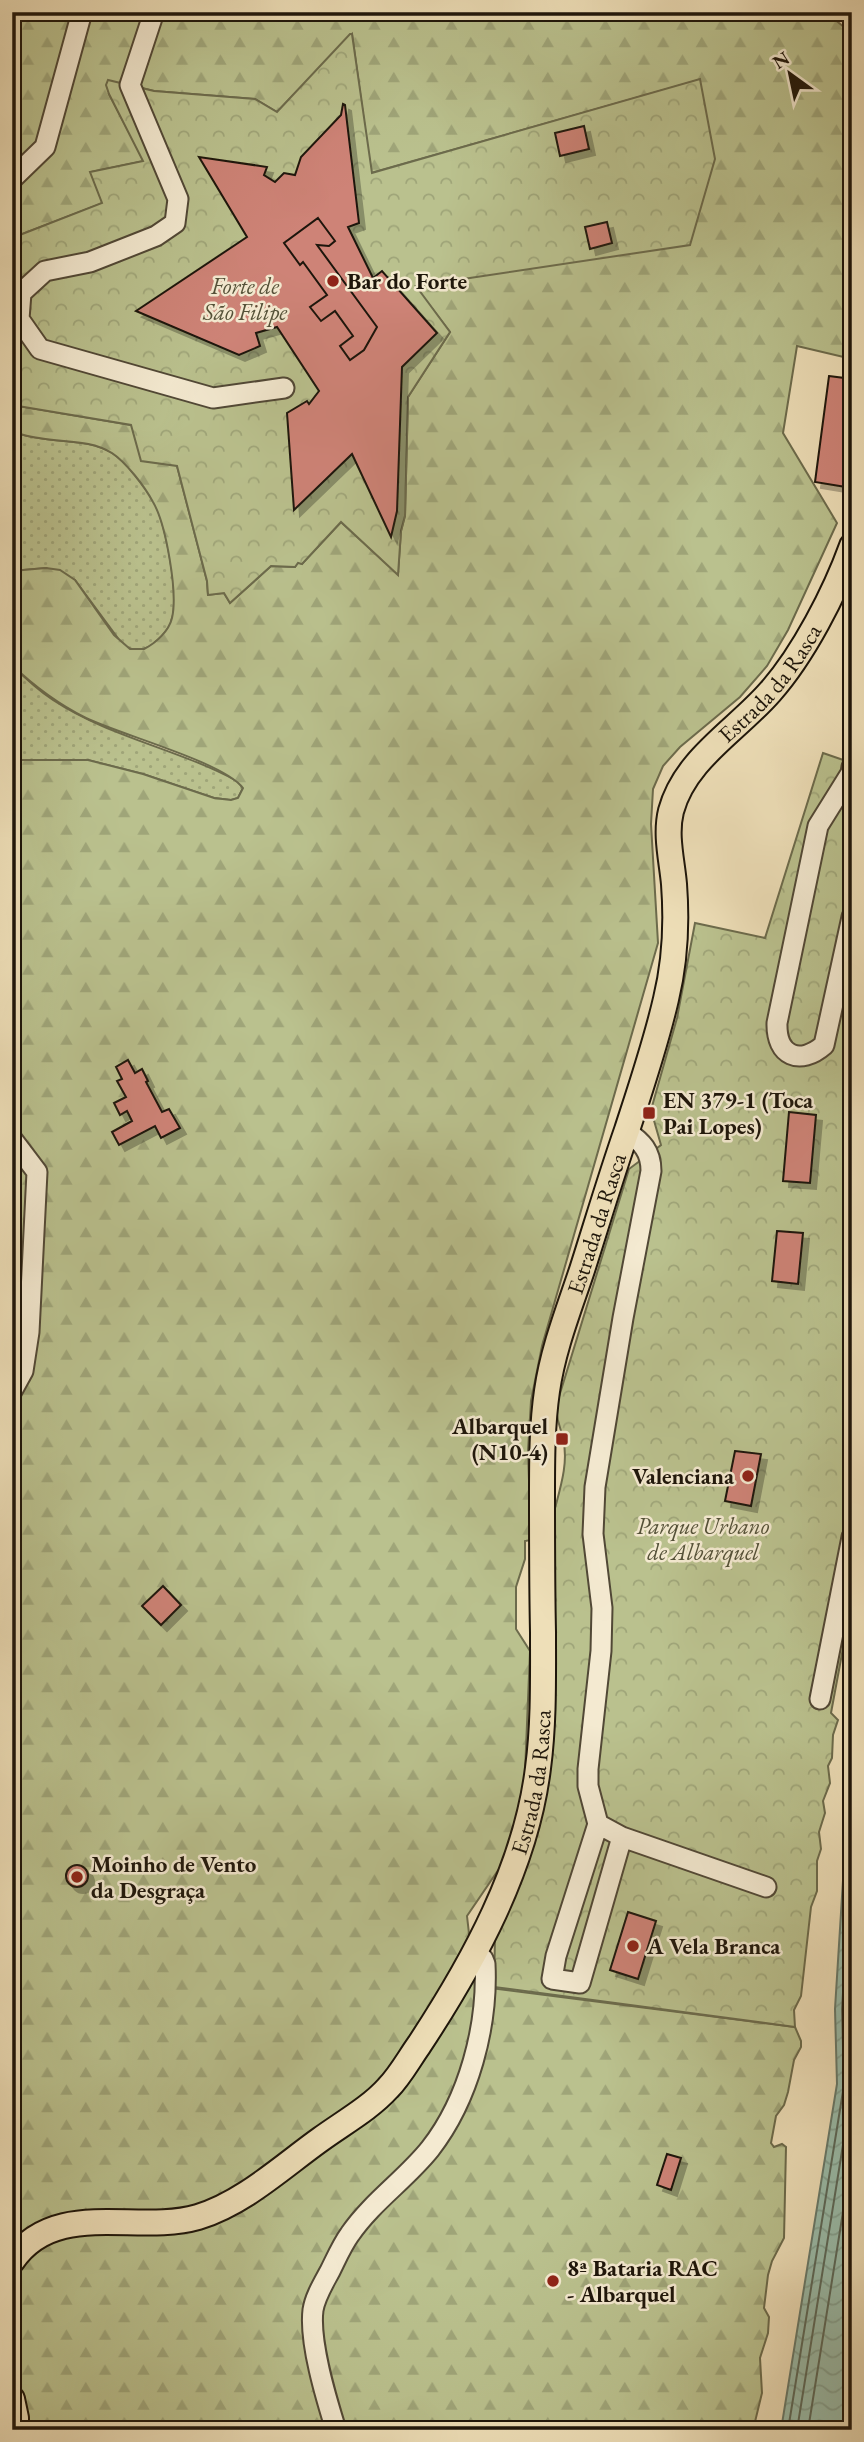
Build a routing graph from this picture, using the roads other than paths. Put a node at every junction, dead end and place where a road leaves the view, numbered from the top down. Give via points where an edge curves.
1 (82, 12) edge
2 (154, 12) edge
3 (12, 179) edge
4 (284, 388) dead end
5 (852, 546) edge
6 (851, 772) edge
7 (852, 916) edge
8 (626, 1131) junction
9 (12, 1139) edge
10 (12, 1391) edge
11 (852, 1537) edge
12 (820, 1699) dead end
13 (598, 1824) junction
14 (622, 1837) junction
15 (766, 1887) dead end
16 (473, 1953) junction
17 (12, 2261) edge
18 (12, 2399) edge
19 (16, 2430) edge
20 (335, 2430) edge

1 - 3 street via 44,148
2 - 4 street via 130,85 178,199 175,223 156,236 90,262 45,271 21,293 19,319 40,349 213,398
5 - 8 main road, Estrada da Rasca via 830,597 788,670 701,758 671,808 672,967
6 - 7 street via 818,826 777,1023 777,1038 785,1051 798,1057 813,1055 824,1045
8 - 13 street via 645,1145 651,1171 595,1487 593,1534 602,1608 601,1651 588,1786
8 - 16 main road, Estrada da Rasca via 547,1391 542,1464 543,1696 534,1797 513,1869
9 - 10 street via 37,1172 29,1332 23,1371
11 - 12 street
13 - 14 street
13 - 14 street via 552,1979 580,1983
14 - 15 street
16 - 17 main road, Estrada da Rasca via 387,2090 255,2187 224,2207 197,2217 150,2223 76,2222 53,2228 36,2236
16 - 20 street via 485,1964 486,1993 463,2090 430,2148 349,2235 313,2307 314,2342
18 - 19 main road

